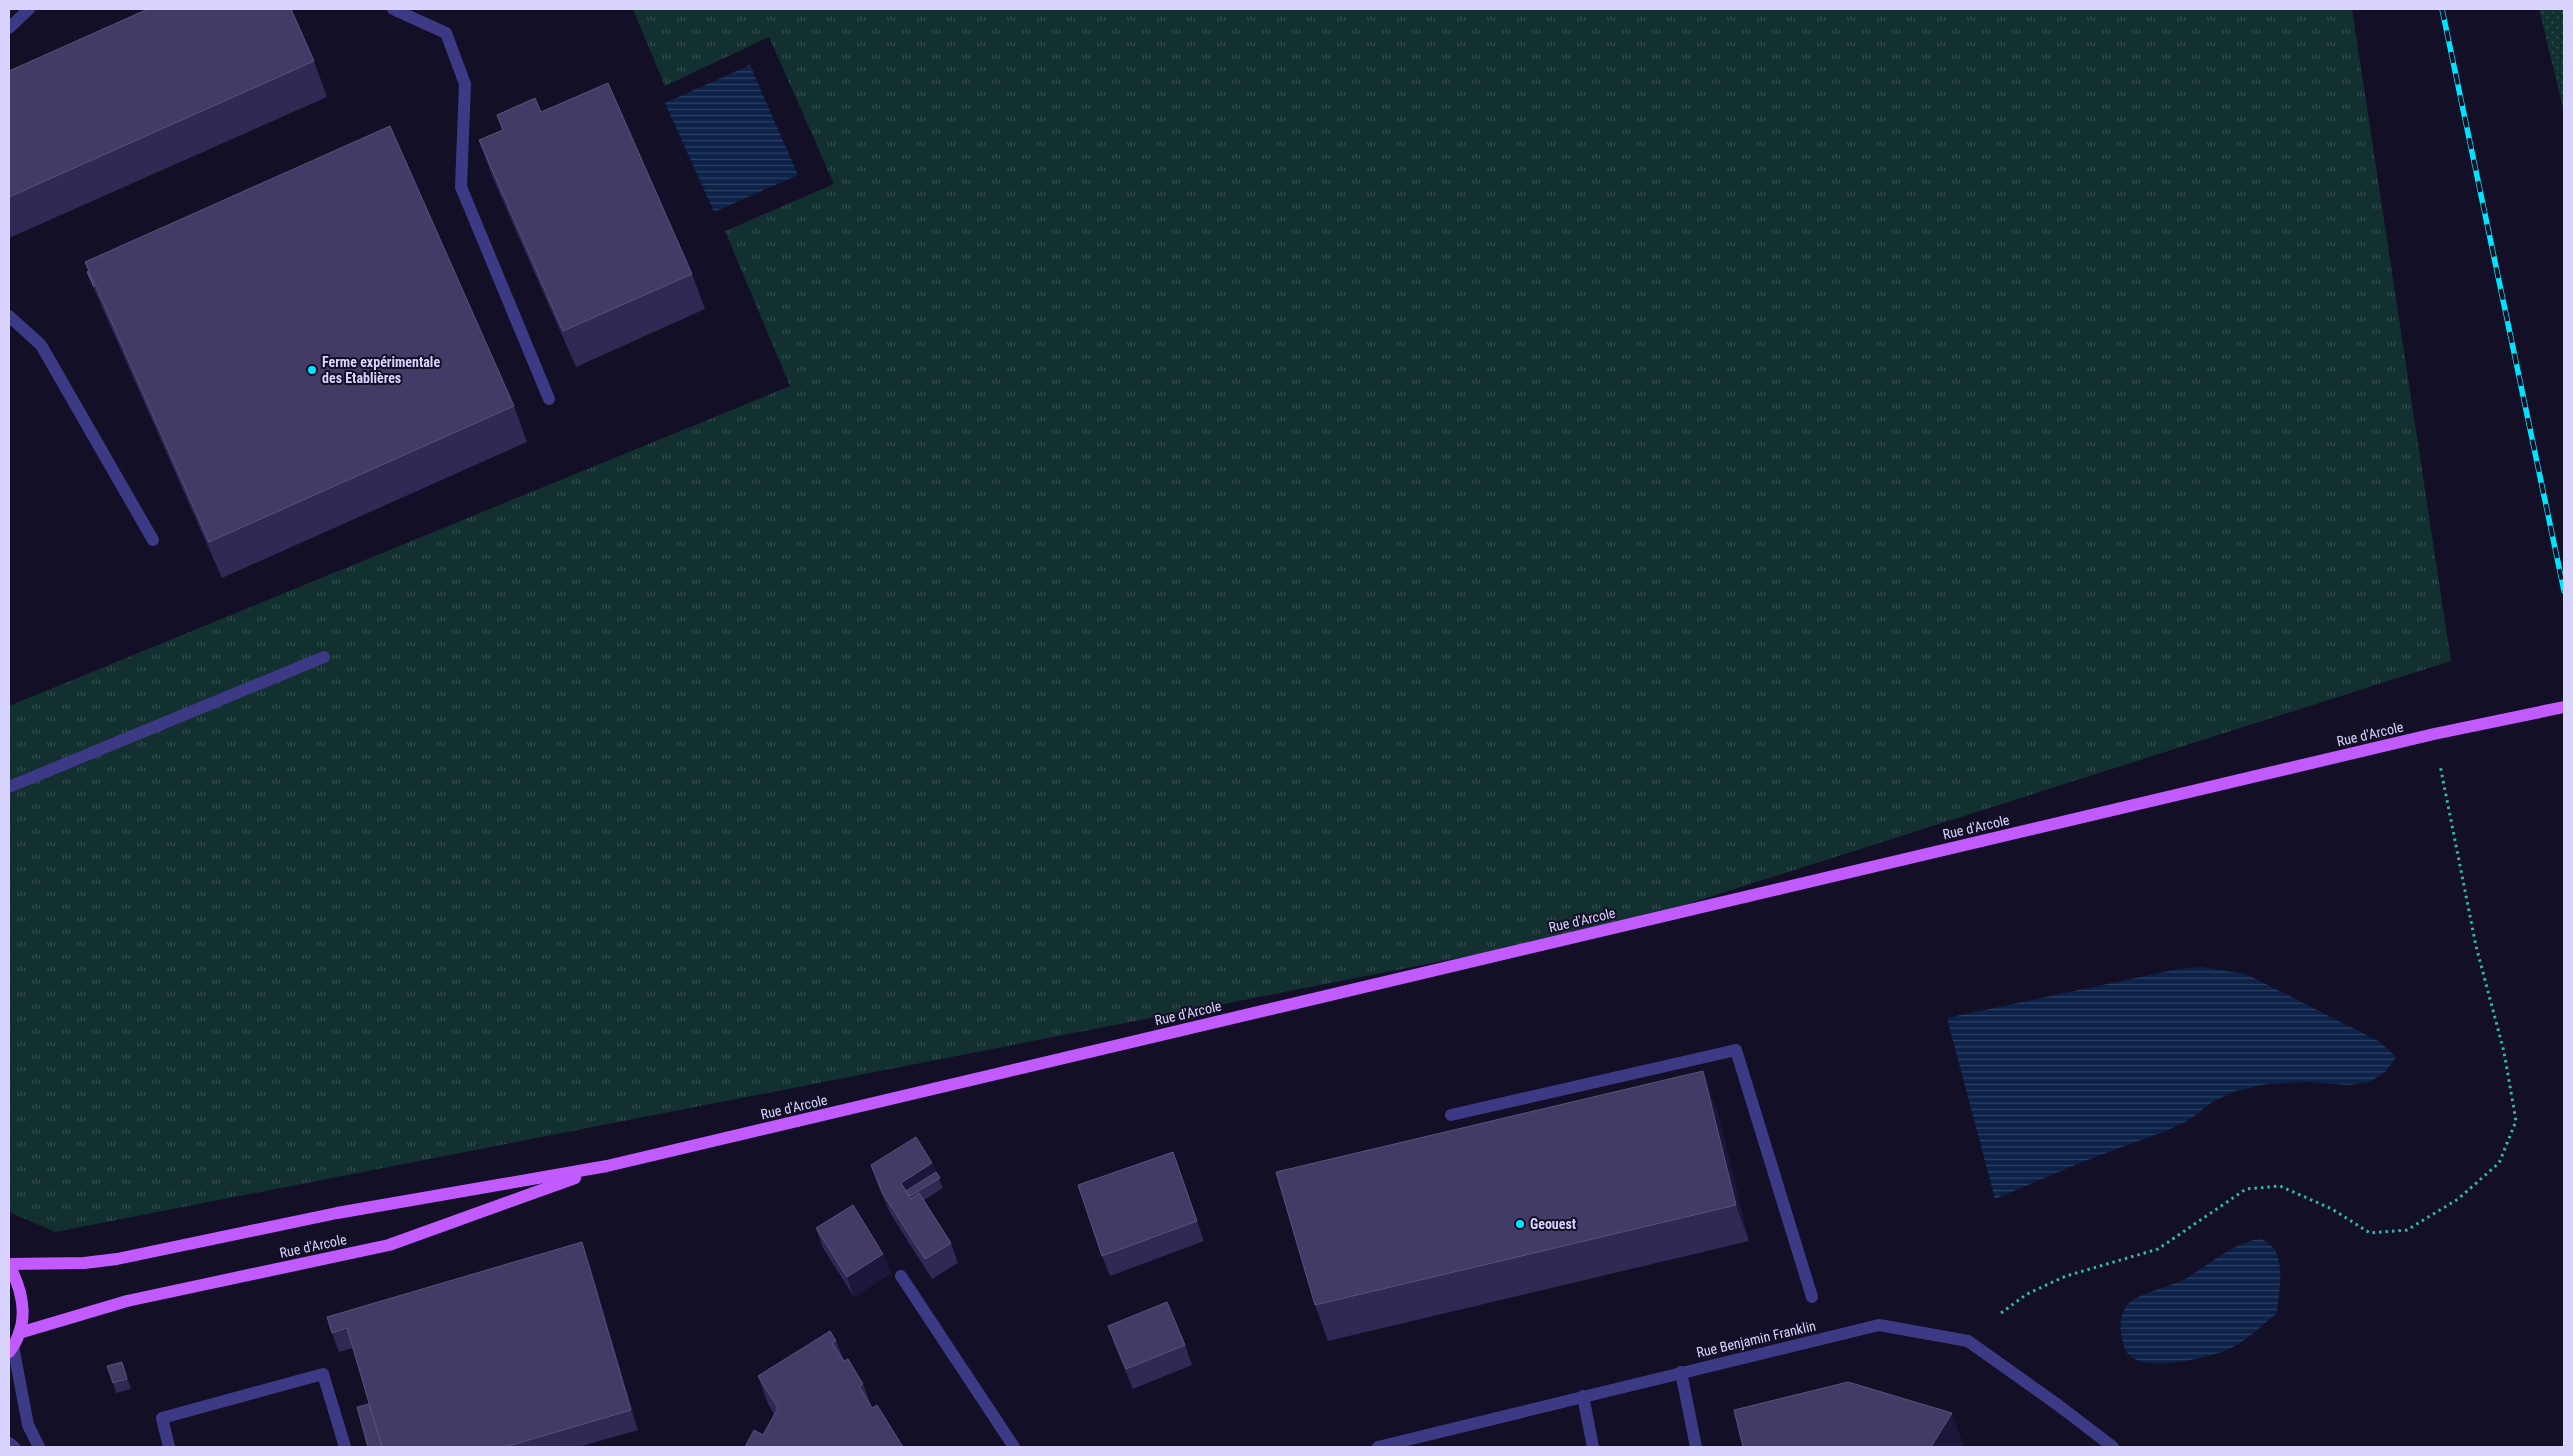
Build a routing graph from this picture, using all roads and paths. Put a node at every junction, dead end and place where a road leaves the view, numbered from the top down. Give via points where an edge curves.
1 (29, 9) edge
2 (393, 9) edge
3 (9, 28) edge
4 (9, 316) edge
5 (549, 399) dead end
6 (153, 540) dead end
7 (324, 657) dead end
8 (2564, 707) edge
9 (2434, 734) junction
10 (9, 787) edge
11 (1450, 1115) dead end
12 (608, 1166) junction
13 (9, 1264) edge
14 (901, 1276) dead end
15 (1812, 1297) dead end
16 (2001, 1313) dead end
17 (19, 1333) junction
18 (11, 1349) edge
19 (1681, 1372) junction
20 (1583, 1396) junction
21 (1419, 1442) edge
22 (9, 1443) edge
23 (14, 1447) edge
24 (39, 1447) edge
25 (169, 1447) edge
26 (345, 1447) edge
27 (1014, 1447) edge
28 (1378, 1447) edge
29 (1593, 1447) edge
30 (1696, 1447) edge
31 (2113, 1447) edge

1 - 3 street
2 - 5 street via 446,33 466,84 462,187
4 - 6 street via 41,345
7 - 10 street
8 - 9 main road, Rue d'Arcole
9 - 12 main road, Rue d'Arcole
9 - 16 path via 2476,946 2504,1052 2516,1121 2499,1163 2458,1199 2407,1230 2370,1233 2332,1209 2280,1186 2246,1189 2158,1249 2066,1276 2026,1294
11 - 15 street via 1736,1050
12 - 13 main road, Rue d'Arcole via 336,1212 117,1259
12 - 17 main road, Rue d'Arcole via 389,1245 127,1301
13 - 17 main road via 19,1285 24,1309
14 - 27 street
17 - 18 main road
18 - 24 street via 28,1425
19 - 20 street, Rue Benjamin Franklin
19 - 30 street
19 - 31 street, Rue Benjamin Franklin via 1879,1325 1968,1341
20 - 21 street, Rue Benjamin Franklin
20 - 29 street
21 - 28 street, Rue Benjamin Franklin
22 - 23 street
25 - 26 street via 162,1418 323,1374

